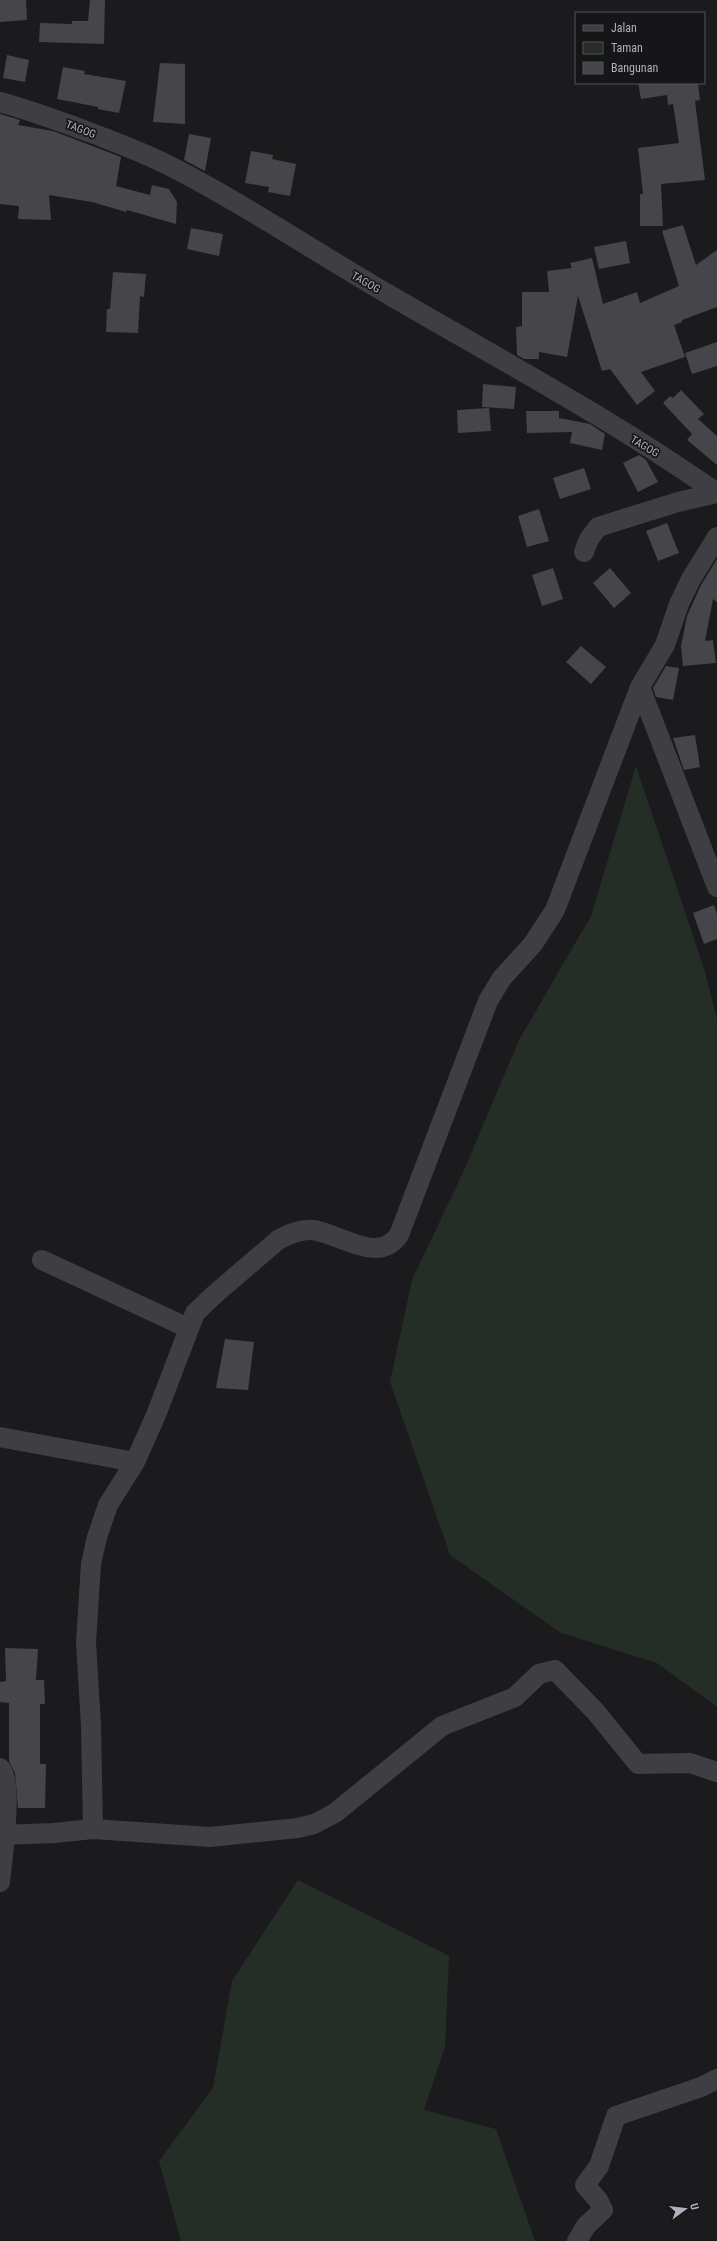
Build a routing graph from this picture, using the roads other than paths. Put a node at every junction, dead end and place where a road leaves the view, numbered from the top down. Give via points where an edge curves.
1 (0, 102) edge
2 (717, 493) edge
3 (717, 536) edge
4 (584, 552) dead end
5 (640, 687) junction
6 (717, 887) edge
7 (42, 1260) dead end
8 (188, 1328) junction
9 (0, 1436) edge
10 (135, 1462) junction
11 (0, 1768) edge
12 (717, 1772) edge
13 (93, 1829) junction
14 (3, 1835) edge
15 (0, 1882) edge
16 (717, 2079) edge
17 (577, 2241) edge

1 - 2 street, TAGOG via 36,112 123,145 204,184 344,269 555,391 684,469
2 - 4 street via 678,502 598,527
3 - 5 street via 691,579 679,604 665,645
5 - 6 street
5 - 8 street via 555,910 533,944 502,978 488,1001 396,1239 389,1246 376,1249 314,1230 288,1235 278,1240 202,1305
7 - 8 street
8 - 10 street via 156,1415
9 - 10 street
10 - 13 street via 108,1505 91,1564 86,1642
11 - 14 street via 6,1778
12 - 13 street via 690,1763 638,1764 595,1711 554,1670 538,1674 515,1697 442,1726 335,1813 314,1824 210,1837
13 - 14 street
14 - 15 street
16 - 17 street via 701,2088 616,2116 599,2166 585,2185 598,2200 602,2210 586,2226

